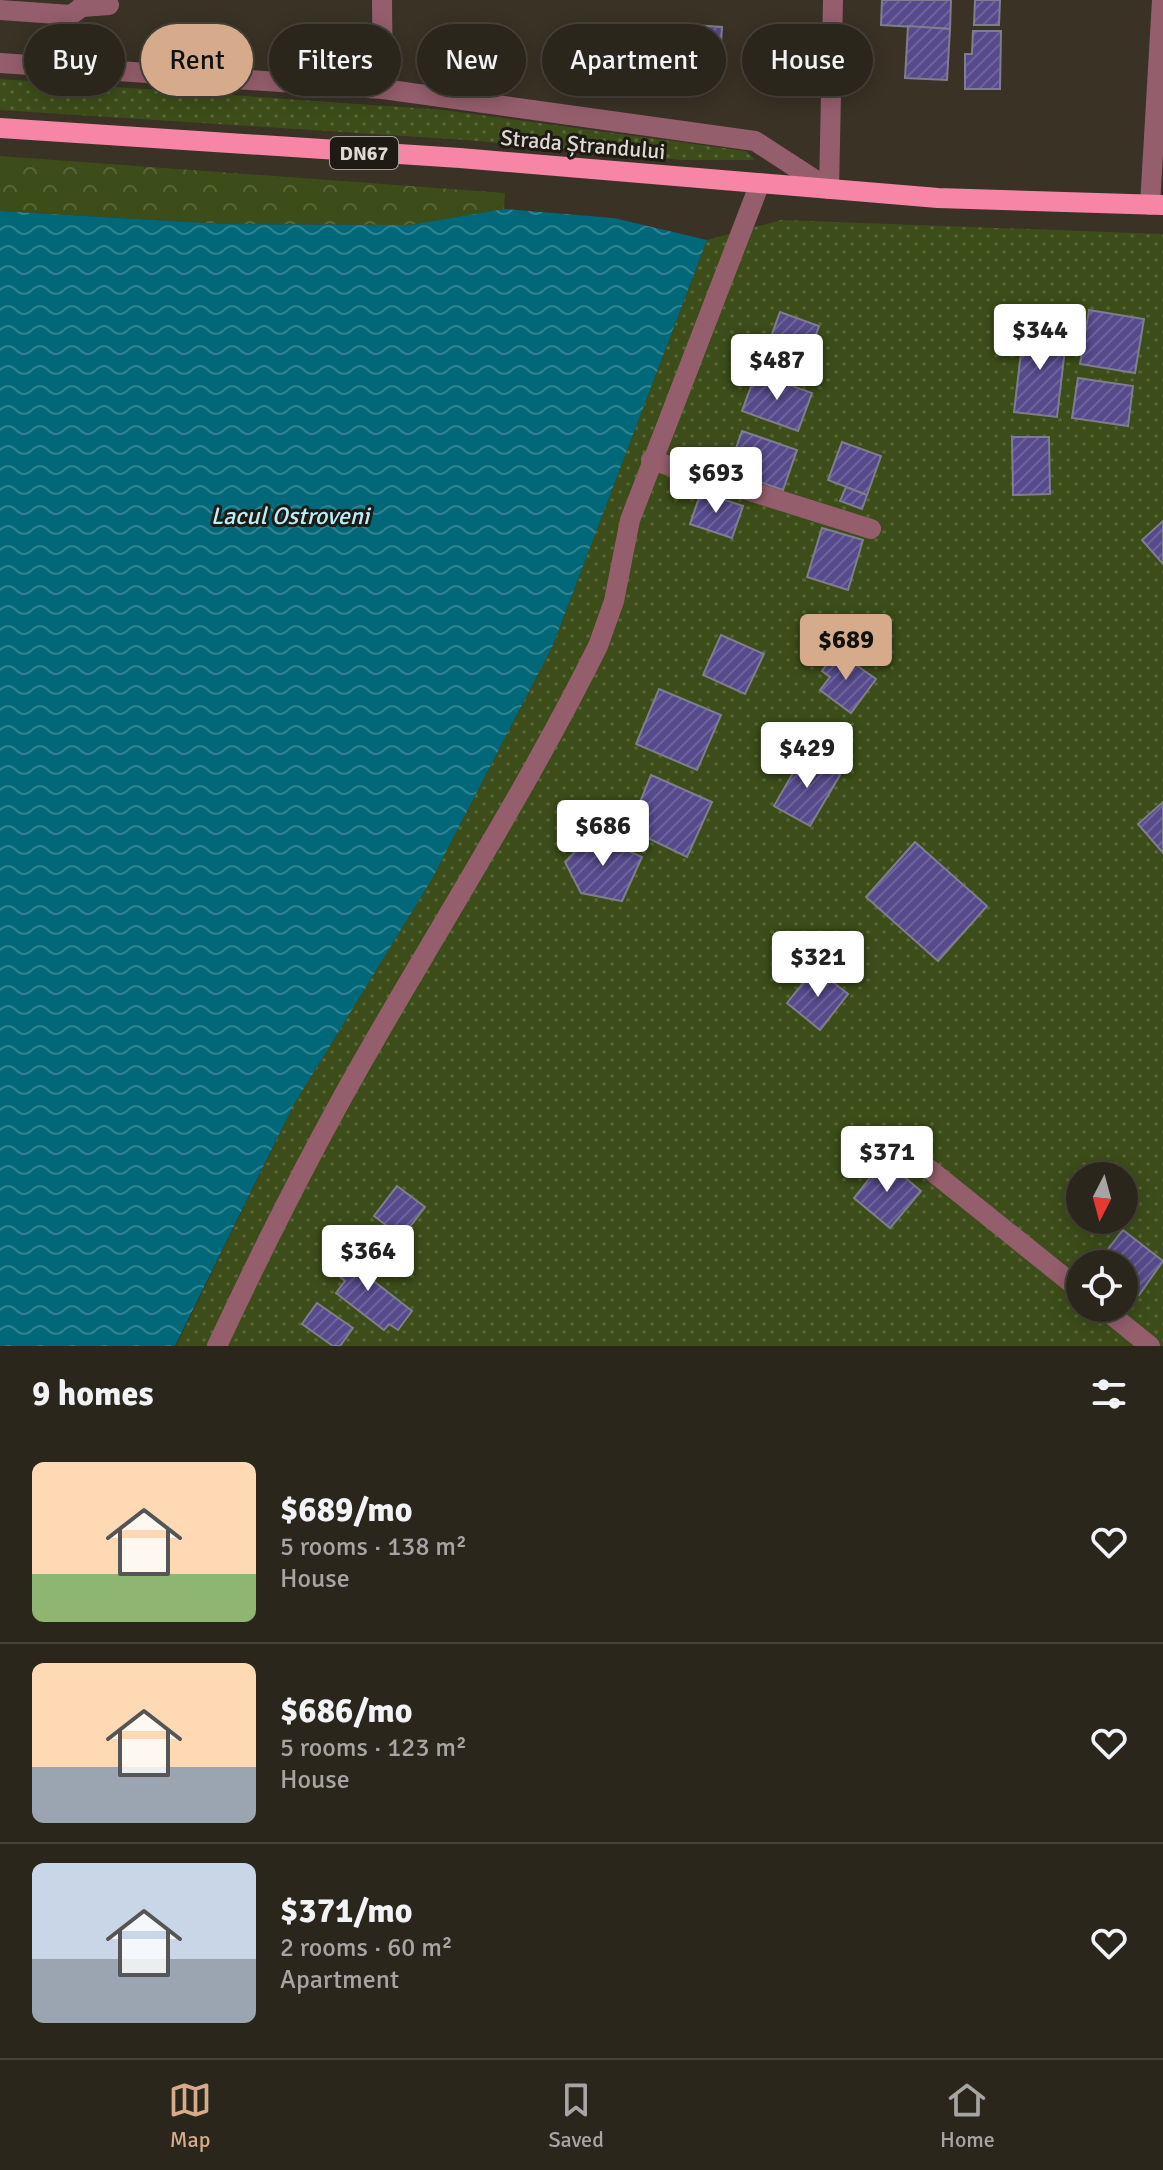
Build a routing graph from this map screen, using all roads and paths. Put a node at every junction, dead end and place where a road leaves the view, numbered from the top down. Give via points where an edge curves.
1 (382, 0) edge
2 (833, 0) edge
3 (1162, 0) edge
4 (83, 4) edge
5 (109, 5) dead end
6 (0, 10) edge
7 (382, 24) edge
8 (0, 63) edge
9 (269, 81) edge
10 (401, 92) edge
11 (0, 128) edge
12 (760, 183) junction
13 (829, 189) junction
14 (1157, 205) edge
15 (651, 460) junction
16 (871, 529) dead end
17 (913, 1156) dead end
18 (1066, 1279) edge
19 (1120, 1322) edge
20 (217, 1346) edge
21 (1150, 1346) edge

1 - 7 street
2 - 13 street
3 - 14 street
4 - 5 street
4 - 6 street via 71,15
8 - 9 street
10 - 13 street via 755,141
11 - 12 main road, Strada Ștrandului / DN67
12 - 13 main road, Strada Ștrandului / DN67
12 - 15 street
13 - 14 main road, Strada Ștrandului / DN67
15 - 16 street
15 - 20 street via 598,646 455,908 328,1123 272,1226
17 - 18 street
19 - 21 street

